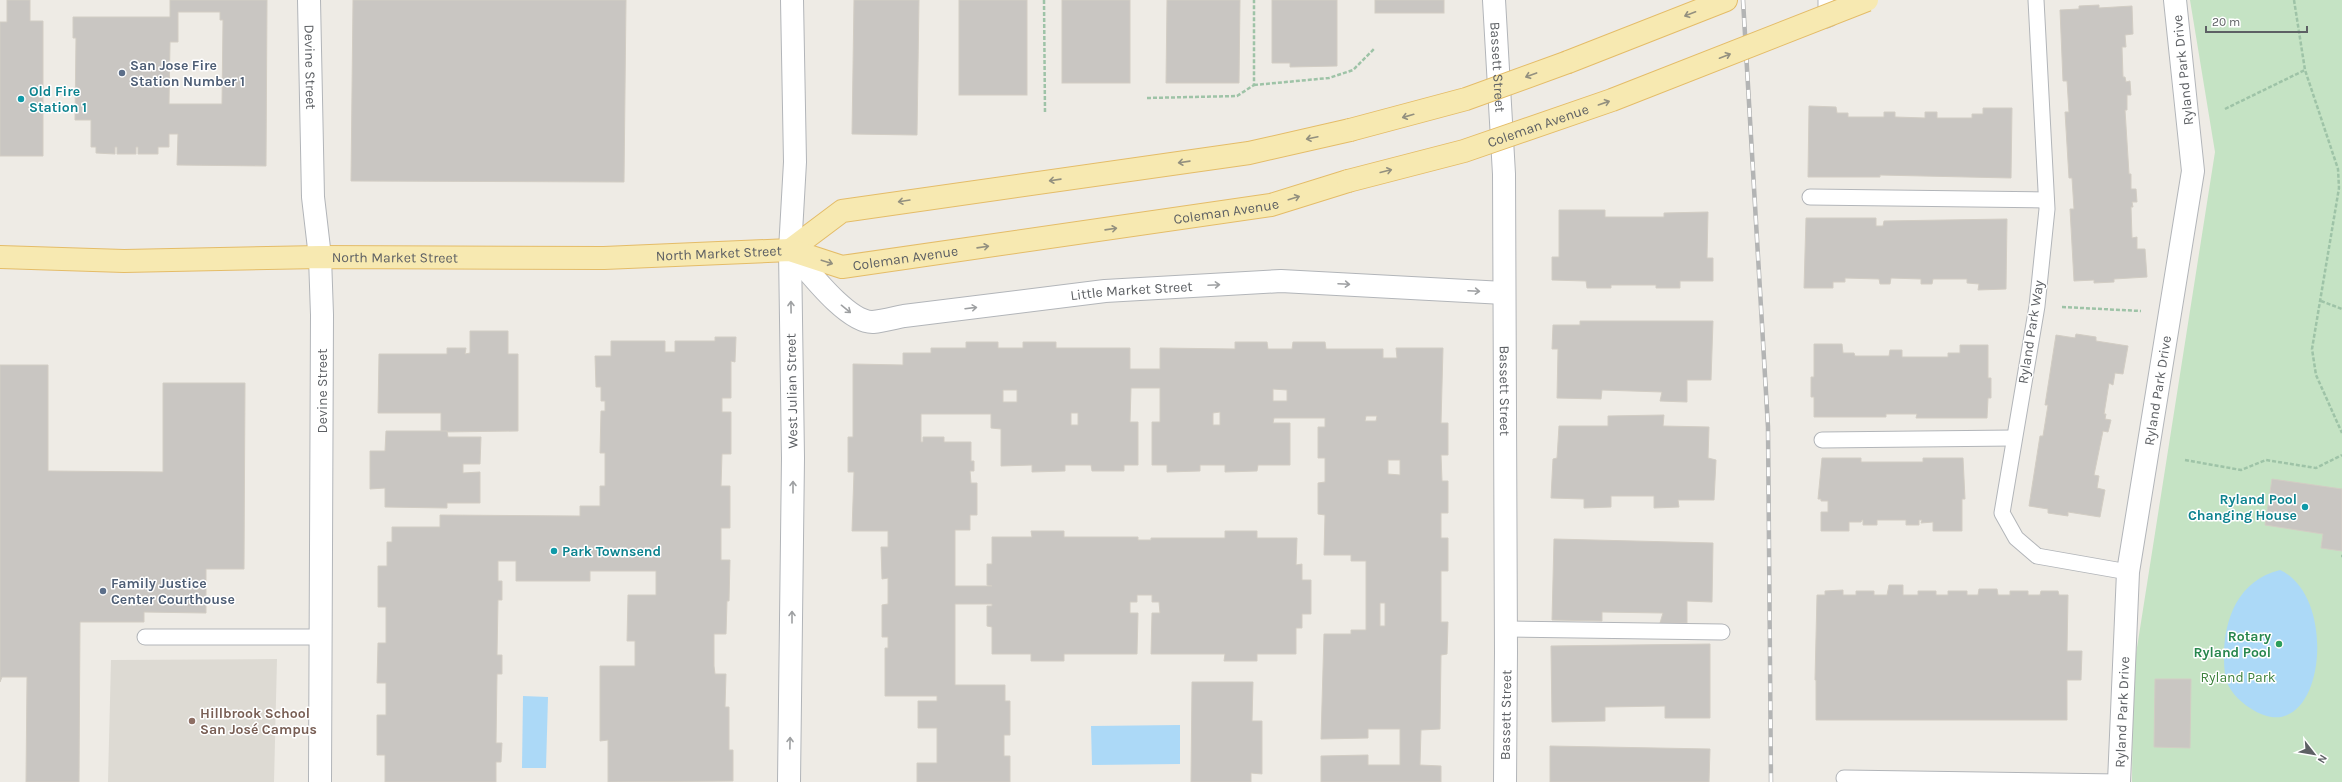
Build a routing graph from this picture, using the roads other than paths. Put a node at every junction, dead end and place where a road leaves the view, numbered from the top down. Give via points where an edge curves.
1 (309, 0) edge
2 (792, 0) edge
3 (1494, 0) edge
4 (1726, 0) edge
5 (1826, 0) edge
6 (1867, 0) edge
7 (1873, 0) edge
8 (2036, 0) edge
9 (2176, 0) edge
10 (1810, 197) dead end
11 (2046, 200) junction
12 (790, 250) junction
13 (0, 257) edge
14 (320, 257) junction
15 (1504, 293) junction
16 (2014, 438) junction
17 (1822, 440) dead end
18 (2128, 572) junction
19 (1506, 629) junction
20 (1722, 632) dead end
21 (145, 637) dead end
22 (321, 637) junction
23 (1844, 778) dead end
24 (320, 782) edge
25 (789, 782) edge
26 (1505, 782) edge
27 (2119, 782) edge

1 - 14 street, Devine Street via 313,197
2 - 12 street, West Julian Street via 795,162
3 - 15 street, Bassett Street via 1504,174
4 -> 12 main road, bridge via 1466,99 1350,130 1249,152 842,211
5 - 7 lane via 1826,20
12 -> 6 main road, Coleman Avenue, bridge via 842,267 1264,206 1464,151 1612,100
8 - 11 lane, Ryland Park Way
9 - 18 street, Ryland Park Drive via 2193,171
10 - 11 lane
11 - 16 lane, Ryland Park Way via 2037,306
12 - 14 main road, North Market Street via 604,258
12 -> 15 street, Little Market Street via 842,306 857,318 872,322 1105,291 1281,281
25 -> 12 street, West Julian Street via 793,458
13 - 14 main road, North Market Street via 124,261
14 - 22 street, Devine Street
15 - 19 street, Bassett Street
16 - 17 lane
16 - 18 lane, Ryland Park Way via 2002,513 2016,538 2037,556
18 - 27 street, Ryland Park Drive
19 - 20 lane
19 - 26 street, Bassett Street
21 - 22 lane
22 - 24 street, Devine Street
23 - 27 lane

